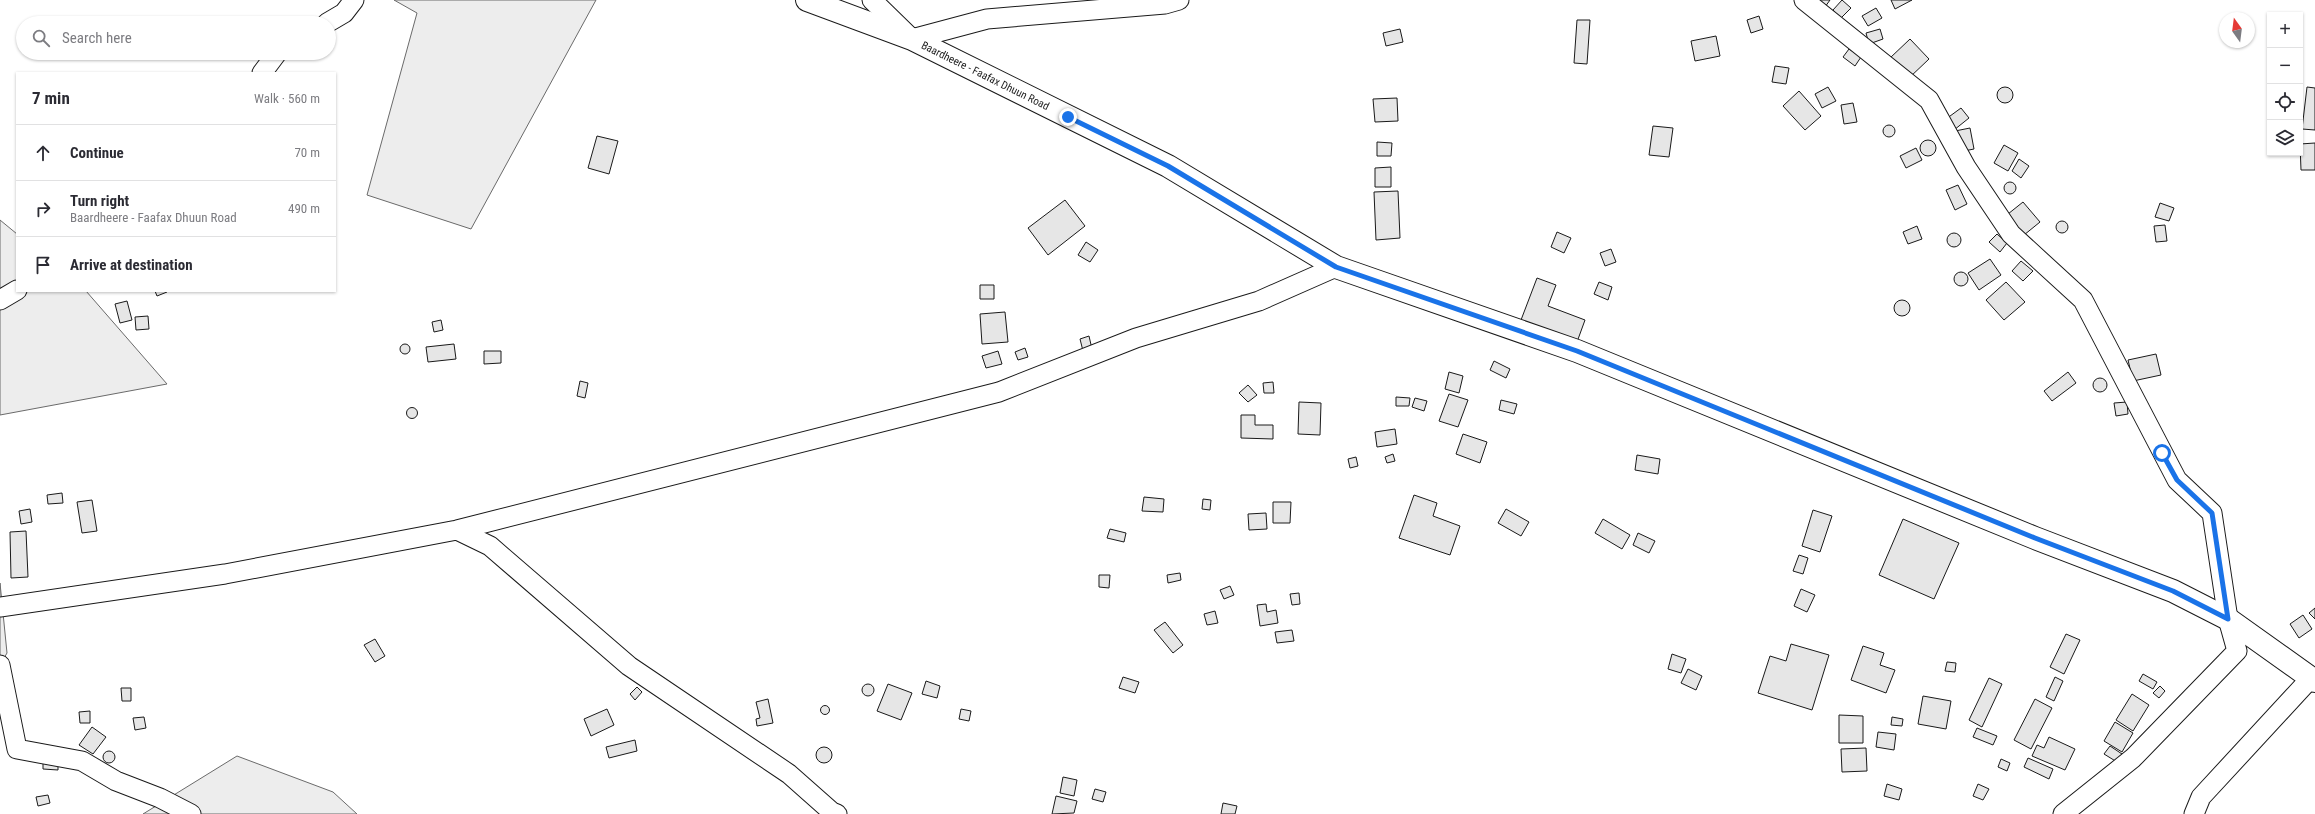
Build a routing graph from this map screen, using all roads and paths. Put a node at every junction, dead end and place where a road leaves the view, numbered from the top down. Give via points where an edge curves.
1 (354, 0) edge
2 (807, 0) edge
3 (872, 0) edge
4 (1179, 0) edge
5 (1804, 0) edge
6 (336, 18) edge
7 (912, 39) junction
8 (272, 60) edge
9 (263, 72) edge
10 (1336, 267) junction
11 (16, 291) edge
12 (0, 300) edge
13 (457, 530) junction
14 (0, 607) edge
15 (2228, 619) junction
16 (0, 666) edge
17 (2312, 680) edge
18 (192, 814) edge
19 (837, 814) edge
20 (2063, 814) edge
21 (2194, 814) edge

1 - 6 street via 344,13
2 - 7 main road, Baardheere - Faafax Dhuun Road
3 - 7 street
4 - 7 street via 1165,4 987,19
5 - 15 street via 1929,100 1966,167 2011,234 2083,300 2177,480 2212,513
7 - 10 main road, Baardheere - Faafax Dhuun Road via 1168,166
8 - 9 street
10 - 13 street via 1259,301 1136,338 999,392
10 - 15 main road, Baardheere - Faafax Dhuun Road via 1577,351 2035,538 2173,591
11 - 12 street
13 - 14 street via 225,574
13 - 19 street via 490,546 629,666 789,774
15 - 17 main road, Baardheere - Faafax Dhuun Road
15 - 20 street via 2237,651 2133,758
16 - 18 street via 17,749 82,761 116,781
17 - 21 street via 2201,797

